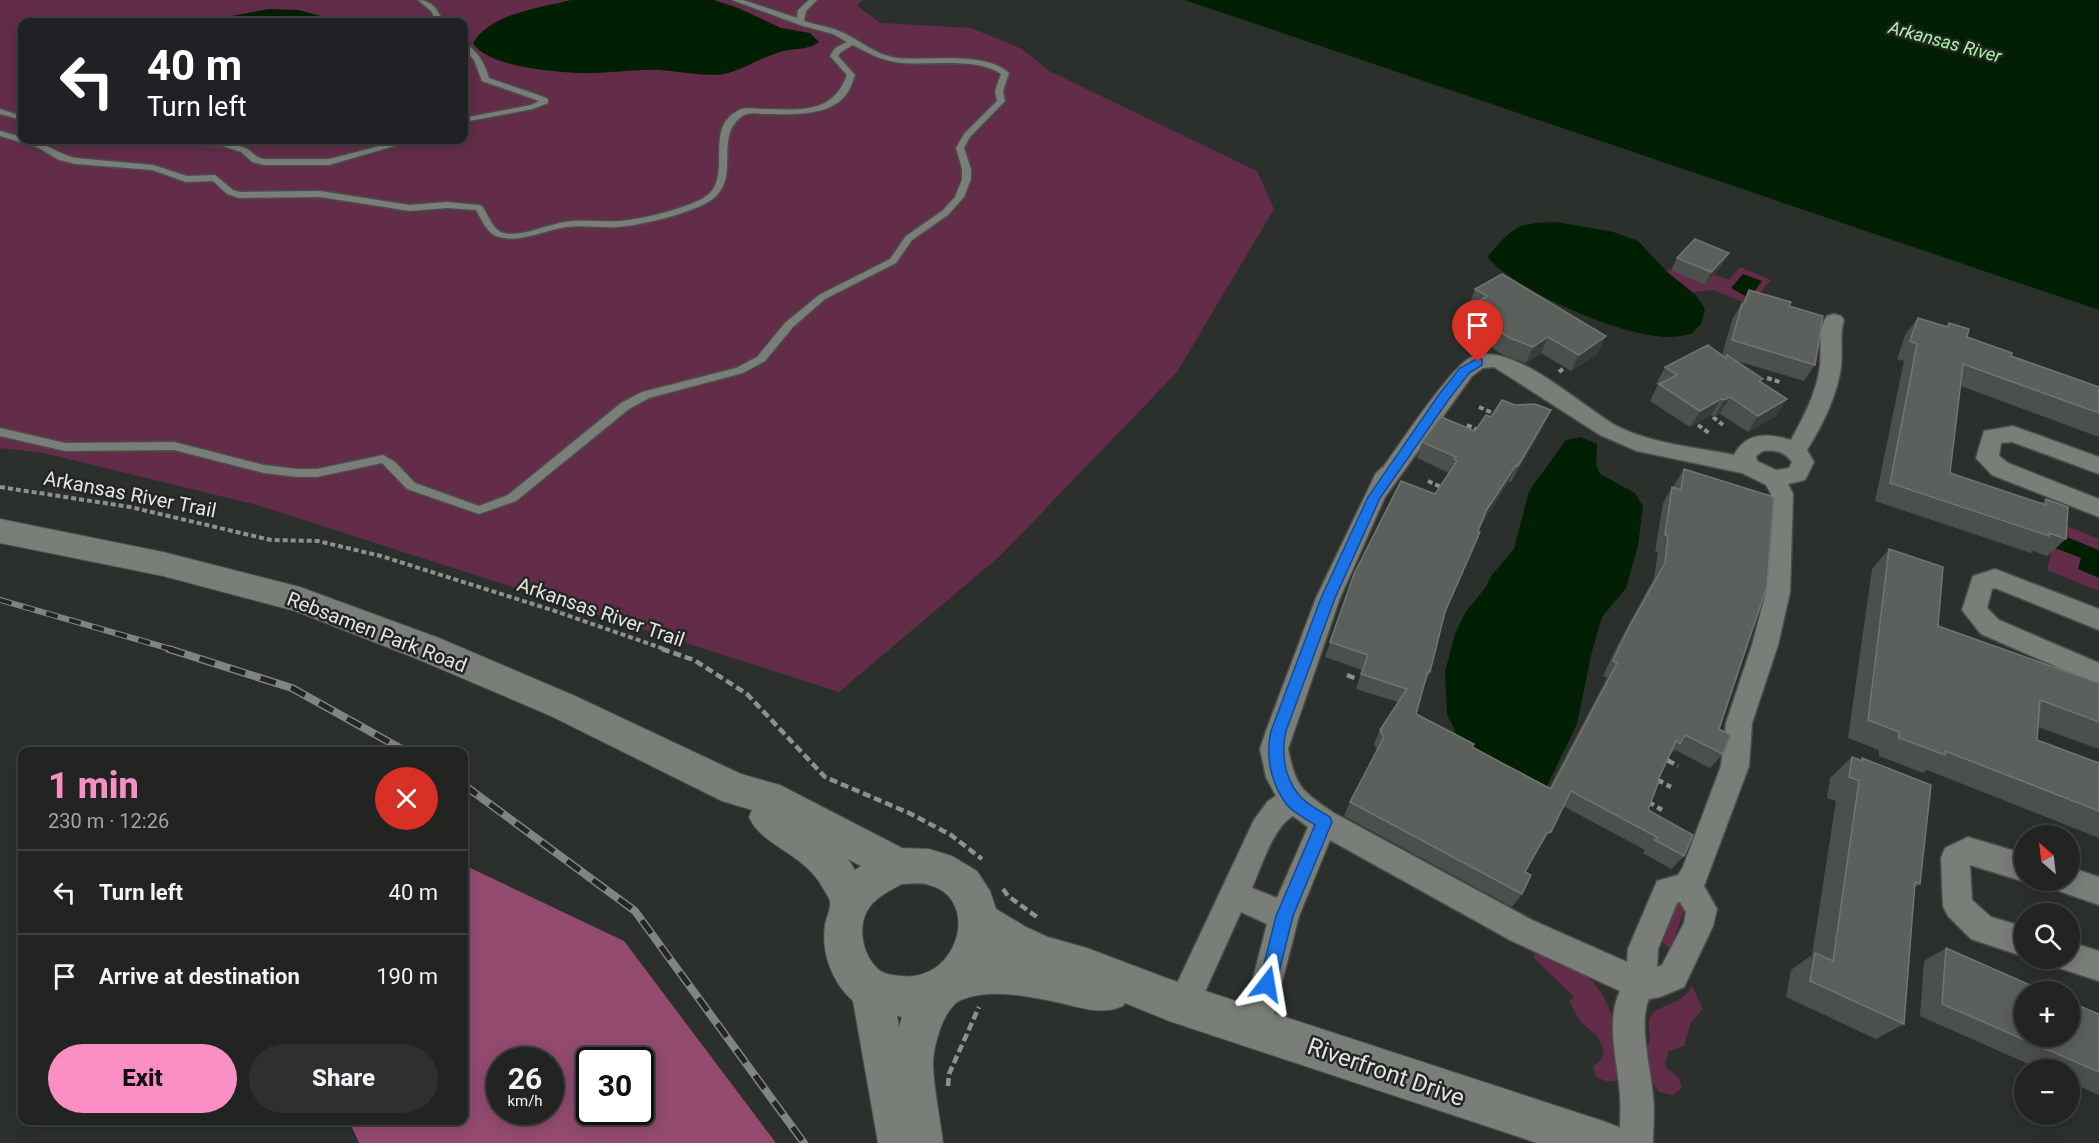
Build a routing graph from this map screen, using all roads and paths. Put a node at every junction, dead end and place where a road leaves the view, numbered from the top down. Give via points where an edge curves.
1 (422, 0) edge
2 (736, 0) edge
3 (813, 0) edge
4 (438, 18) edge
5 (800, 22) junction
6 (852, 42) junction
7 (468, 49) edge
8 (0, 111) edge
9 (18, 117) edge
10 (468, 119) edge
11 (0, 133) edge
12 (18, 138) edge
13 (37, 144) edge
14 (223, 144) edge
15 (396, 144) edge
16 (1834, 320) dead end
17 (1564, 368) dead end
18 (1559, 372) dead end
19 (1767, 378) dead end
20 (1780, 382) dead end
21 (1479, 407) dead end
22 (1500, 416) edge
23 (1713, 417) edge
24 (1723, 424) dead end
25 (1467, 425) edge
26 (1698, 425) edge
27 (1487, 426) edge
28 (0, 432) edge
29 (1709, 433) dead end
30 (1795, 450) junction
31 (1747, 466) junction
32 (2099, 466) edge
33 (1774, 479) junction
34 (1428, 481) dead end
35 (0, 487) edge
36 (1443, 488) edge
37 (2099, 508) edge
38 (0, 531) edge
39 (2099, 620) edge
40 (2099, 674) edge
41 (1347, 675) dead end
42 (1357, 679) dead end
43 (1666, 760) edge
44 (1678, 766) dead end
45 (1650, 776) edge
46 (1671, 787) dead end
47 (735, 789) junction
48 (1642, 798) edge
49 (1294, 801) junction
50 (1662, 810) dead end
51 (1324, 822) junction
52 (985, 863) dead end
53 (2014, 865) edge
54 (898, 866) junction
55 (997, 880) dead end
56 (2080, 885) edge
57 (1687, 886) junction
58 (2099, 891) edge
59 (1234, 895) junction
60 (850, 901) junction
61 (1284, 916) junction
62 (1040, 919) dead end
63 (979, 921) junction
64 (2014, 939) edge
65 (2080, 960) edge
66 (2099, 966) edge
67 (1640, 984) junction
68 (871, 989) junction
69 (957, 991) junction
70 (1176, 1003) junction
71 (1256, 1029) junction
72 (947, 1097) dead end
73 (900, 1143) edge
74 (921, 1143) edge
75 (1603, 1143) edge
76 (1636, 1143) edge

1 - 4 lane
2 - 5 lane
3 - 5 lane via 802,10
5 - 6 lane via 836,32
6 - 13 lane via 834,56 852,75 842,99 816,109 742,112 724,132 722,174 714,194 695,205 635,223 566,225 500,235 491,230 478,208 410,208 320,194 239,195 215,178 186,179 153,168 76,161
6 - 28 lane via 878,56 897,60 978,63 1005,73 999,91 1001,101 962,142 960,148 968,170 962,191 951,208 908,240 893,261 807,308 760,359 739,371 646,395 626,406 512,498 479,510 470,508 411,486 383,459 317,473 297,473 264,469 174,446 65,447
7 - 10 lane via 478,60 485,79 545,101
8 - 9 lane
11 - 12 lane
14 - 15 lane via 264,162 329,162
16 - 30 street via 1829,344 1831,359 1823,390 1813,421
17 - 18 path
19 - 20 path
21 - 22 path
23 - 24 path
25 - 27 path via 1483,432
26 - 29 path
30 - 31 street via 1782,444 1757,442 1745,455
30 - 33 street via 1803,462 1797,474
31 - 33 street
31 - 49 street via 1636,443 1608,430 1508,364 1495,360 1478,362 1465,371 1384,479 1328,598 1275,749 1280,777
32 - 37 street via 2013,434 1992,436 1987,458 2000,469
33 - 57 street via 1782,494 1778,592 1739,723 1736,766
34 - 36 path
35 - 52 path, Arkansas River Trail via 130,507 271,540 318,541 381,556 694,660 747,694 825,777 883,800 951,835
38 - 47 street, Rebsamen Park Road via 163,564 300,600 428,648 553,702
39 - 40 street via 1995,578 1982,583 1974,610 1990,627
41 - 42 path
43 - 44 path
45 - 46 path
47 - 54 street, Rebsamen Park Road via 766,797
47 - 60 street, Rebsamen Park Road via 755,809 820,852
48 - 50 path
49 - 51 street
49 - 59 street via 1278,810 1264,829
51 - 61 street
51 - 67 street via 1521,930
53 - 64 street via 1968,850 1955,858 1958,906 1982,929
54 - 60 street via 871,881
54 - 63 street, Rebsamen Park Road via 939,869 956,878 969,891
55 - 62 path via 1008,896
56 - 58 street
57 - 67 street via 1667,891 1643,949
57 - 67 street via 1702,909 1681,963 1672,976
59 - 61 street
59 - 70 street
60 - 68 street via 843,949 850,968
61 - 71 street
63 - 69 street, Rebsamen Park Road via 976,949
63 - 70 street, Riverfront Drive via 1047,956
65 - 66 street
67 - 76 street via 1630,1004 1629,1022 1637,1099
68 - 69 street via 898,998
68 - 73 street
69 - 70 street, Riverfront Drive via 991,974 1000,974
69 - 72 path
69 - 74 street, Rebsamen Park Road via 921,1021 912,1063
70 - 71 street, Riverfront Drive
71 - 75 street, Riverfront Drive

